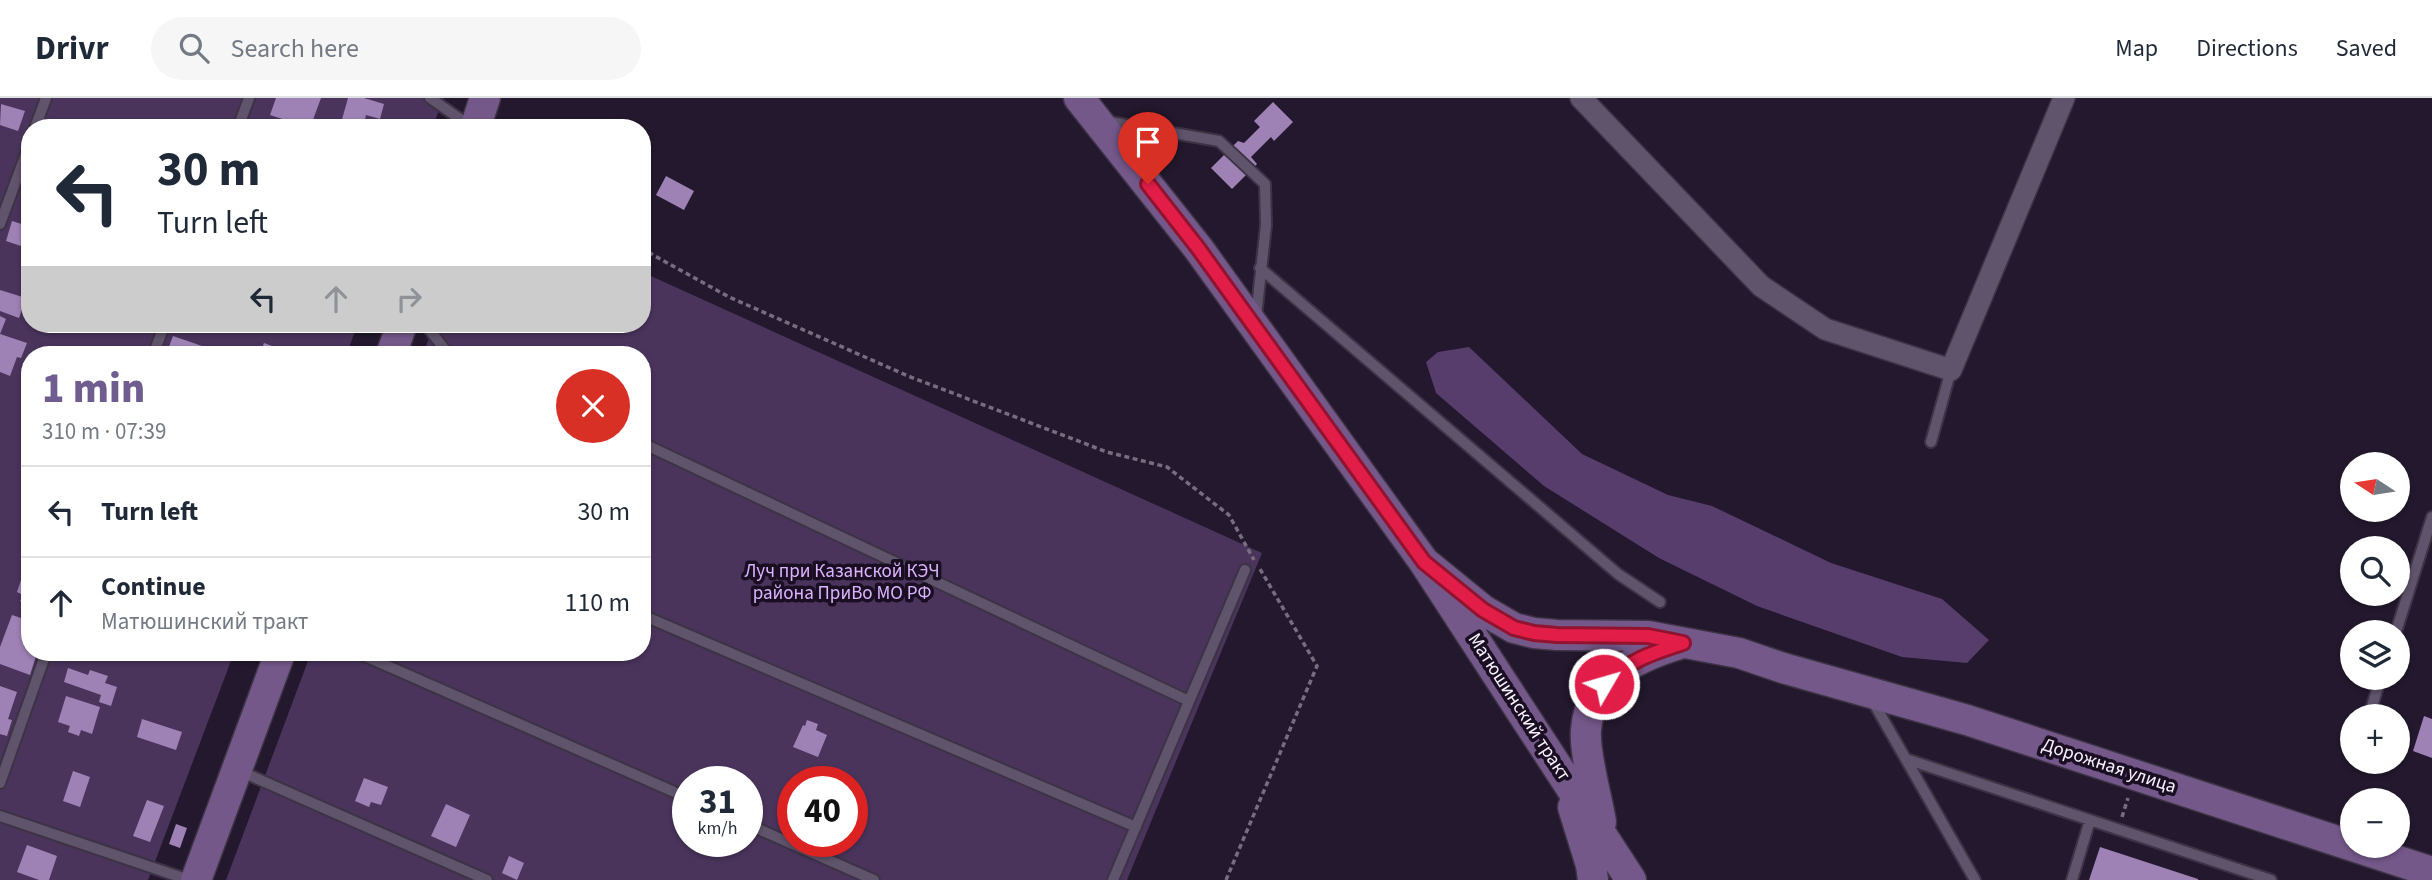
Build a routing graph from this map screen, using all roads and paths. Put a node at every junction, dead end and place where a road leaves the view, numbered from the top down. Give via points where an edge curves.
1 (46, 98) edge
2 (249, 98) edge
3 (430, 98) edge
4 (485, 98) edge
5 (1581, 98) edge
6 (2064, 98) edge
7 (1088, 109) edge
8 (38, 119) edge
9 (241, 119) edge
10 (461, 119) edge
11 (477, 119) edge
12 (21, 168) edge
13 (0, 225) edge
14 (651, 252) edge
15 (1260, 268) junction
16 (1255, 327) junction
17 (1951, 370) junction
18 (1931, 442) dead end
19 (651, 447) edge
20 (2432, 517) edge
21 (1424, 562) junction
22 (1245, 570) dead end
23 (1660, 602) dead end
24 (651, 619) edge
25 (2400, 620) edge
26 (1683, 643) junction
27 (43, 661) edge
28 (278, 661) edge
29 (376, 661) edge
30 (1868, 692) junction
31 (1189, 701) junction
32 (1906, 759) junction
33 (237, 770) junction
34 (1562, 773) junction
35 (0, 783) edge
36 (672, 791) edge
37 (0, 816) edge
38 (2090, 820) junction
39 (1136, 827) junction
40 (763, 831) edge
41 (1604, 836) junction
42 (2432, 872) edge
43 (189, 880) edge
44 (196, 880) edge
45 (487, 880) edge
46 (874, 880) edge
47 (1113, 880) edge
48 (1226, 880) edge
49 (1593, 880) edge
50 (1631, 880) edge
51 (1975, 880) edge
52 (2072, 880) edge
53 (2271, 880) edge

1 - 8 lane
2 - 9 lane
3 - 10 lane
4 - 11 street
5 - 17 street via 1761,286 1825,329
6 - 17 street
7 - 15 lane via 1219,141 1265,184
7 - 16 street, Матюшинский тракт
12 - 13 lane
14 - 48 path via 729,297 908,376 1107,452 1167,467 1229,516 1317,666
15 - 16 lane
15 - 23 lane via 1618,574
16 - 21 street, Матюшинский тракт
17 - 18 lane
19 - 31 lane
20 - 25 lane
21 - 26 street, Дорожная улица via 1483,610 1514,628 1557,635 1648,636
21 - 34 street, Матюшинский тракт
22 - 31 lane
24 - 39 lane
26 - 30 street, Дорожная улица via 1739,653
26 - 41 street via 1625,666 1604,684 1592,705 1587,751
27 - 35 lane
28 - 33 street
29 - 36 lane
30 - 32 lane
30 - 42 street, Дорожная улица
31 - 39 lane
32 - 38 lane
32 - 51 lane
33 - 44 street
33 - 45 lane
34 - 41 street, Матюшинский тракт
34 - 49 street
37 - 43 lane
38 - 52 lane
38 - 53 lane
39 - 47 lane
40 - 46 lane
41 - 50 street, Матюшинский тракт

